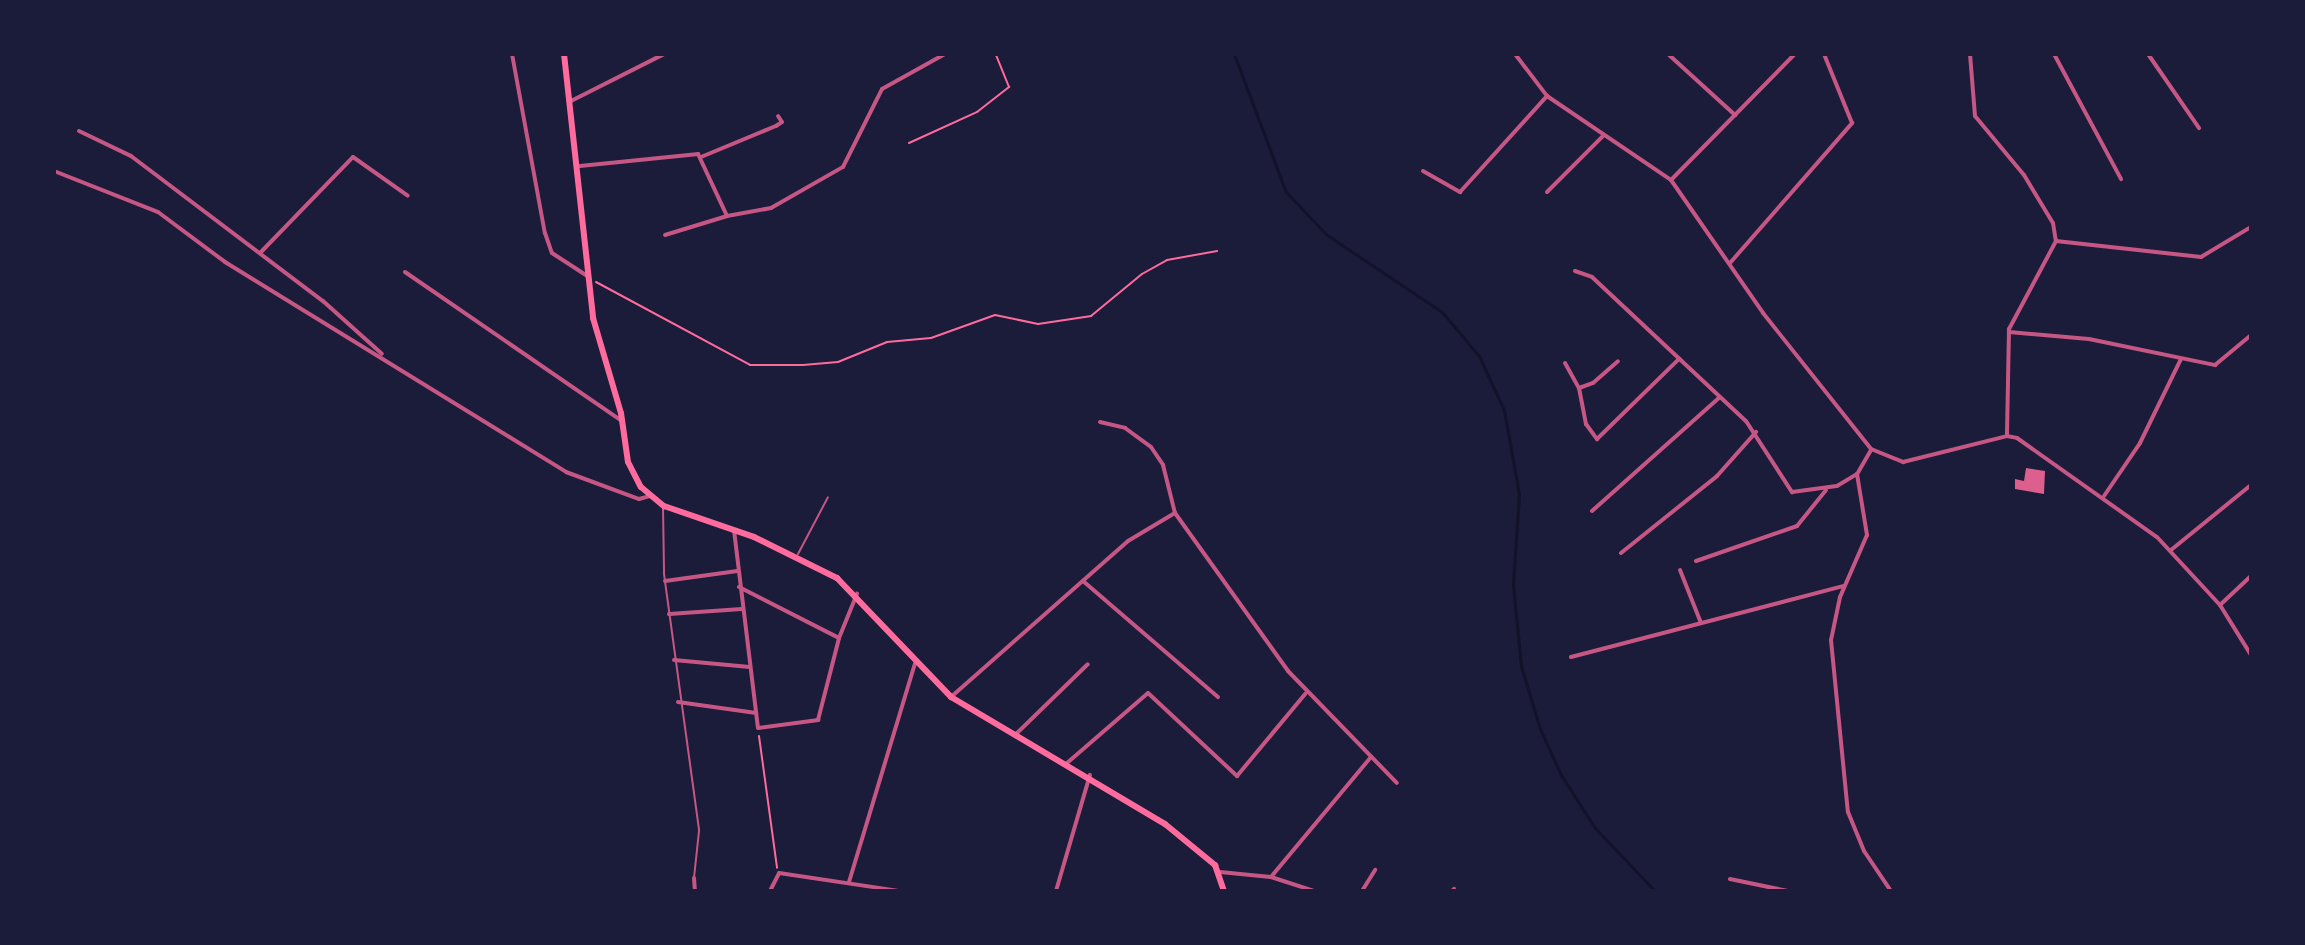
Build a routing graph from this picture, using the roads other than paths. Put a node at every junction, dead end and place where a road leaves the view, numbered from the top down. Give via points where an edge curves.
1 (512, 54) edge
2 (564, 54) edge
3 (664, 54) edge
4 (945, 54) edge
5 (1515, 54) edge
6 (1668, 54) edge
7 (1795, 54) edge
8 (1824, 54) edge
9 (1970, 54) edge
10 (2054, 54) edge
11 (2148, 54) edge
12 (1547, 96) junction
13 (571, 101) junction
14 (1735, 115) junction
15 (778, 116) dead end
16 (2199, 128) dead end
17 (79, 131) dead end
18 (1603, 136) junction
19 (701, 157) junction
20 (580, 166) junction
21 (54, 171) edge
22 (1423, 171) dead end
23 (2121, 179) dead end
24 (1671, 180) junction
25 (1547, 192) dead end
26 (408, 196) dead end
27 (727, 216) junction
28 (2251, 227) edge
29 (665, 235) dead end
30 (2056, 241) junction
31 (261, 252) junction
32 (1730, 263) junction
33 (1575, 271) dead end
34 (405, 272) dead end
35 (589, 277) junction
36 (2009, 332) junction
37 (2251, 335) edge
38 (1679, 359) junction
39 (2181, 359) junction
40 (1618, 361) dead end
41 (391, 363) junction
42 (1565, 363) dead end
43 (1579, 388) junction
44 (1720, 397) junction
45 (622, 421) junction
46 (1100, 422) dead end
47 (1756, 432) junction
48 (2007, 436) junction
49 (1871, 449) junction
50 (1857, 474) junction
51 (2251, 485) edge
52 (1827, 488) junction
53 (651, 496) junction
54 (828, 497) dead end
55 (2104, 497) junction
56 (664, 506) junction
57 (1592, 511) dead end
58 (1175, 513) junction
59 (734, 530) junction
60 (2171, 550) junction
61 (1621, 553) dead end
62 (797, 555) junction
63 (1696, 561) dead end
64 (1680, 570) dead end
65 (737, 571) junction
66 (2251, 576) edge
67 (665, 581) junction
68 (1083, 581) junction
69 (1844, 586) junction
70 (739, 587) junction
71 (857, 594) junction
72 (2220, 605) junction
73 (742, 609) junction
74 (669, 614) junction
75 (1701, 623) junction
76 (839, 638) junction
77 (2251, 655) edge
78 (1571, 657) dead end
79 (674, 660) junction
80 (915, 664) junction
81 (1088, 664) dead end
82 (750, 667) junction
83 (1305, 694) junction
84 (951, 697) junction
85 (1218, 697) dead end
86 (678, 702) junction
87 (756, 713) junction
88 (1016, 734) junction
89 (1370, 758) junction
90 (1067, 763) junction
91 (1090, 775) junction
92 (1397, 783) dead end
93 (1375, 870) dead end
94 (1220, 872) junction
95 (1271, 877) junction
96 (694, 878) joint
97 (1730, 879) dead end
98 (849, 882) junction
99 (695, 891) edge
100 (770, 891) edge
101 (899, 891) edge
102 (1056, 891) edge
103 (1224, 891) edge
104 (1314, 891) edge
105 (1362, 891) edge
106 (1788, 891) edge
107 (1891, 891) edge

1 - 35 street via 545,233 552,253
2 - 13 main road
3 - 13 street
4 - 27 street via 882,89 865,130 839,170 780,204
5 - 12 street
6 - 14 street
7 - 14 street
8 - 32 street via 1852,123
9 - 30 street via 1975,116 2024,175 2053,223
10 - 23 street
11 - 16 street
12 - 18 street
12 - 22 street via 1460,192
13 - 20 main road
14 - 24 street
15 - 19 street via 782,122 776,126
17 - 31 street via 131,156
18 - 24 street
18 - 25 street
19 - 20 street
19 - 27 street
20 - 35 main road
21 - 41 street via 158,212 225,262
24 - 32 street
26 - 31 street via 353,157
27 - 29 street
28 - 30 street via 2201,257
30 - 36 street
31 - 41 street
32 - 49 street
33 - 38 street via 1592,277
34 - 45 street
35 - 45 main road via 593,318
36 - 39 street via 2089,339
36 - 48 street
37 - 39 street via 2215,365
38 - 43 street via 1597,439 1586,424
38 - 44 street
39 - 55 street via 2145,433
40 - 43 street
41 - 53 street via 566,472 639,499
42 - 43 street
44 - 47 street
44 - 57 street
45 - 53 main road via 630,468
46 - 58 street via 1125,428 1151,447 1163,465
47 - 52 street via 1782,484 1803,493
47 - 61 street via 1717,476
48 - 49 street via 1903,462
48 - 55 street
49 - 50 street
50 - 52 street
50 - 69 street via 1867,535
51 - 60 street
52 - 63 street via 1797,526
53 - 56 main road
54 - 62 lane
55 - 60 street
56 - 59 main road
56 - 67 lane
58 - 68 street via 1149,524
58 - 83 street
59 - 62 main road
59 - 65 street
60 - 72 street
62 - 71 main road
64 - 75 street
65 - 67 street
65 - 70 street
66 - 72 street
67 - 74 lane
68 - 84 street
68 - 85 street
69 - 75 street
69 - 107 street via 1831,640 1848,812 1864,851
70 - 73 street
70 - 76 street
71 - 76 street
71 - 80 main road
72 - 77 street
73 - 74 street
73 - 82 street
74 - 79 lane
75 - 78 street
76 - 87 street via 818,720 758,728
79 - 82 street
79 - 86 lane
80 - 84 main road
80 - 98 street
81 - 88 street
82 - 87 street
83 - 89 street
83 - 90 street via 1237,776 1151,693 1134,701
84 - 88 main road
86 - 87 street
86 - 96 lane via 699,831
88 - 90 main road
89 - 92 street
89 - 95 street
90 - 91 main road
91 - 94 main road via 1165,824
91 - 102 street
93 - 105 street
94 - 95 street via 1232,869
94 - 103 main road
95 - 104 street
96 - 99 street
97 - 106 street
98 - 100 street via 779,873
98 - 101 street

